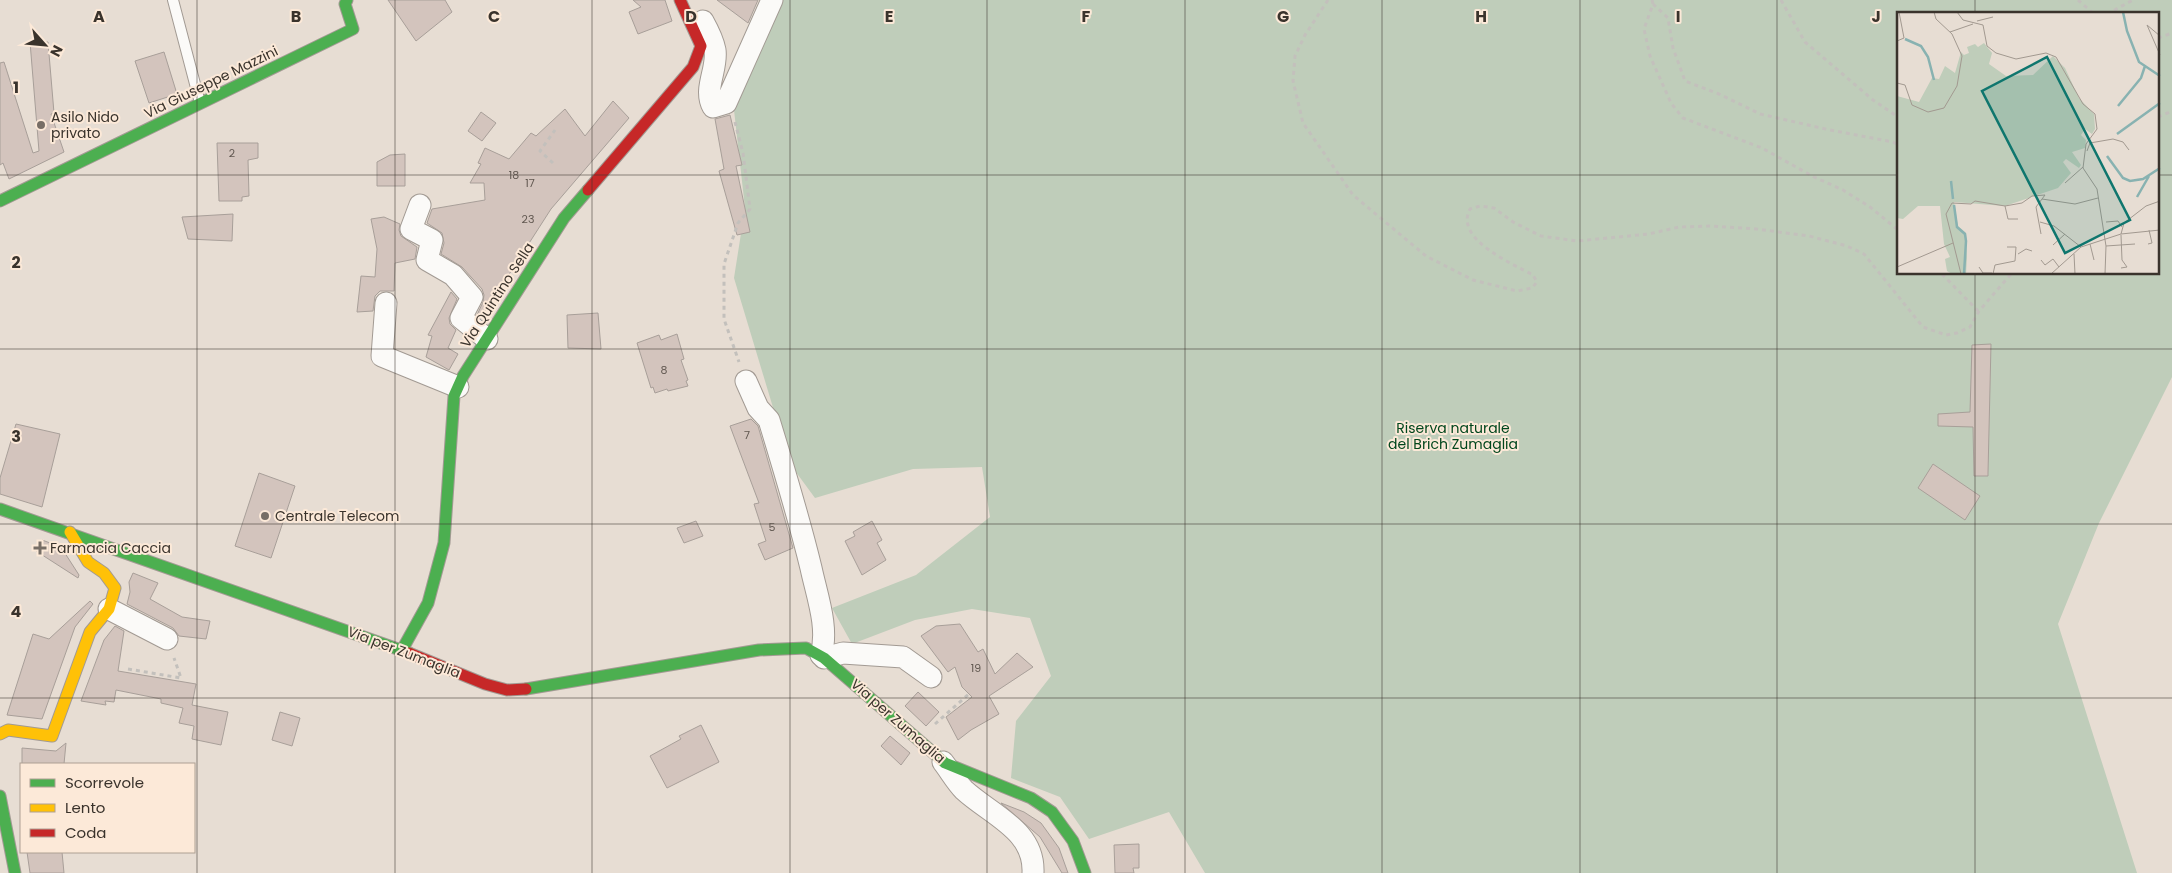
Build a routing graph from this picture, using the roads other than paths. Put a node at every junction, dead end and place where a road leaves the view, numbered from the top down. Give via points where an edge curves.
1 (174, 0) edge
2 (347, 0) edge
3 (772, 0) edge
4 (685, 9) edge
5 (200, 104) junction
6 (0, 201) edge
7 (420, 205) dead end
8 (386, 303) dead end
9 (487, 339) junction
10 (746, 381) road end
11 (458, 387) junction
12 (0, 508) edge
13 (70, 532) junction
14 (109, 609) junction
15 (167, 639) road end
16 (402, 650) junction
17 (823, 657) junction
18 (931, 677) dead end
19 (0, 734) edge
20 (943, 762) junction
21 (0, 796) edge
22 (15, 873) edge
23 (1033, 873) edge
24 (1086, 873) edge

1 - 5 lane
2 - 5 street, Via Giuseppe Mazzini via 345,4 353,29
3 - 4 street via 726,103 713,107 708,98 715,51 710,33 700,16
4 - 9 street, Via Quintino Sella via 701,46 693,67 564,218
5 - 6 street, Via Giuseppe Mazzini
7 - 9 street via 411,229 432,240 427,260 453,275 472,297 461,318
8 - 11 street via 382,356
9 - 11 street, Via Quintino Sella
10 - 17 street via 758,408 769,420 798,515 819,603 825,642
11 - 16 street, Via Quintino Sella via 454,396 444,543 428,603
12 - 13 street, Via per Zumaglia
13 - 14 street via 88,562 104,573 115,588
13 - 16 street, Via per Zumaglia
14 - 15 street
14 - 19 street via 90,632 52,736 8,730
16 - 17 street, Via per Zumaglia via 507,690 533,689 759,650 806,648
17 - 18 street via 843,653 902,656
17 - 20 street, Via per Zumaglia
20 - 23 street via 964,789 1026,840
20 - 24 street, Via per Zumaglia via 1031,798 1052,812 1073,841
21 - 22 street

